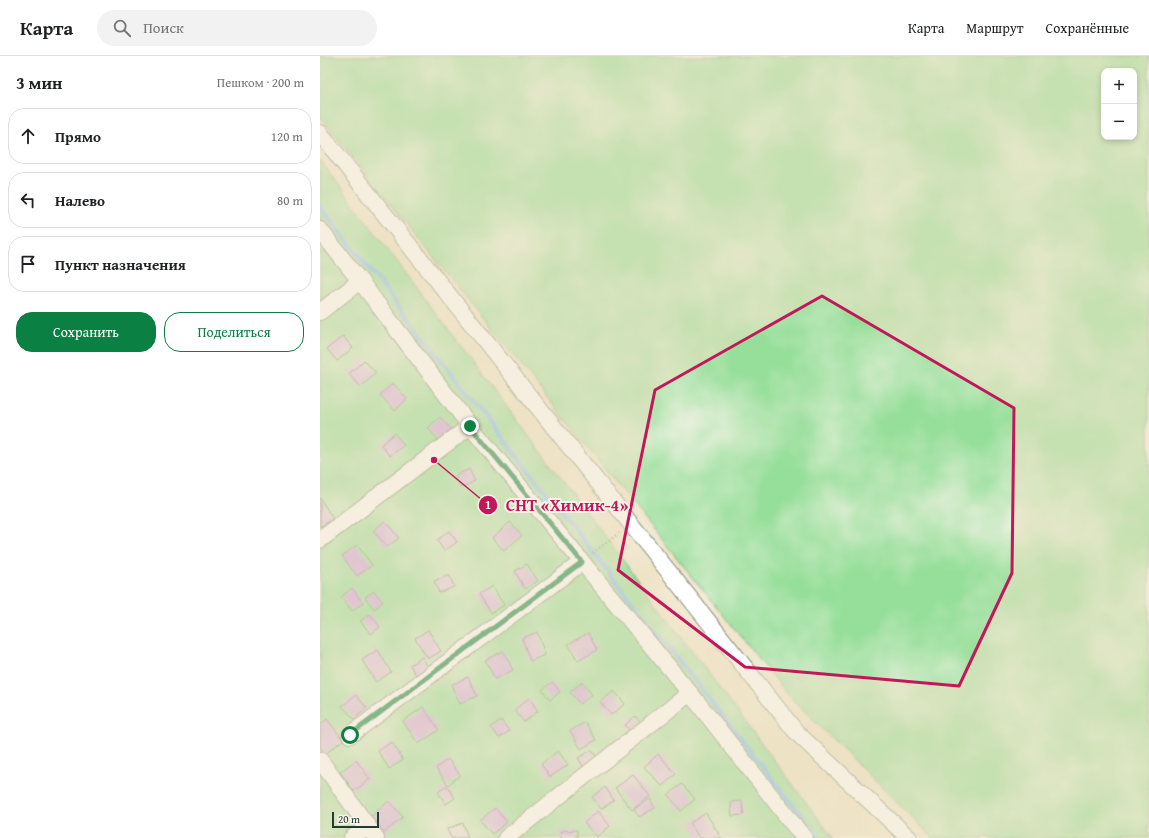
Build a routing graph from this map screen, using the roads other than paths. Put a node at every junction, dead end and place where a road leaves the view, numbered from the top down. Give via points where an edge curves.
1 (320, 132) edge
2 (320, 230) edge
3 (360, 281) junction
4 (320, 312) edge
5 (470, 426) junction
6 (320, 540) edge
7 (582, 562) junction
8 (690, 693) junction
9 (350, 735) dead end
10 (320, 760) edge
11 (372, 832) edge
12 (802, 837) edge
13 (352, 838) edge
14 (506, 838) edge
15 (909, 838) edge

1 - 15 street via 797,733
2 - 3 street
3 - 4 street
3 - 5 street
5 - 6 street
5 - 7 street
7 - 8 street
7 - 9 street
8 - 12 street
8 - 14 street
10 - 11 street
11 - 13 street

